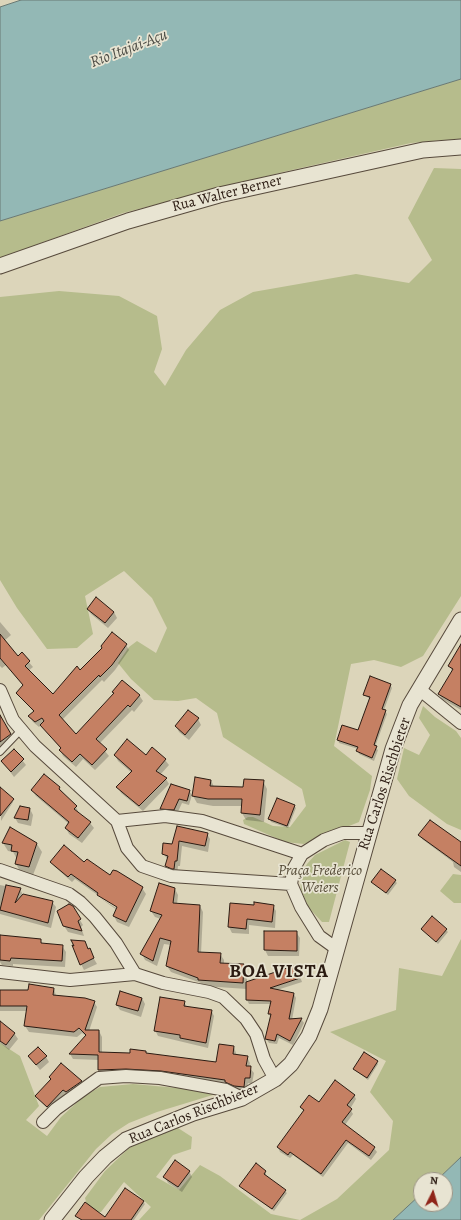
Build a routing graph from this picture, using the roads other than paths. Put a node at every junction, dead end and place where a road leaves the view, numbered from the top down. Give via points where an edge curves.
1 (461, 147) edge
2 (0, 266) edge
3 (461, 620) edge
4 (419, 689) junction
5 (0, 690) edge
6 (461, 723) edge
7 (21, 730) junction
8 (0, 752) edge
9 (117, 821) junction
10 (368, 833) junction
11 (302, 854) junction
12 (0, 870) edge
13 (291, 884) junction
14 (337, 949) junction
15 (0, 972) edge
16 (135, 974) junction
17 (275, 1079) junction
18 (242, 1098) junction
19 (43, 1122) dead end
20 (52, 1220) edge

1 - 2 street, Rua Walter Berner via 422,150 219,195 128,220
3 - 4 street, Rua Carlos Rischbieter
4 - 6 street
4 - 10 street, Rua Carlos Rischbieter via 393,749
5 - 7 street via 13,720
7 - 8 lane
7 - 9 street
9 - 11 street via 165,816 202,821
9 - 13 street via 127,848 142,866 159,873 190,878
10 - 11 street via 343,833 324,840
10 - 14 street, Rua Carlos Rischbieter
11 - 13 street via 294,868
12 - 16 street via 62,892 80,902 112,938
13 - 14 street via 301,907 319,936
14 - 17 street, Rua Carlos Rischbieter via 320,1009 309,1036 291,1064
15 - 16 street via 70,980
16 - 17 street via 223,997 246,1019 256,1034 264,1059
17 - 18 street, Rua Carlos Rischbieter
18 - 19 street via 226,1090 160,1078 99,1078 56,1109
18 - 20 street, Rua Carlos Rischbieter via 193,1113 126,1140 86,1177

